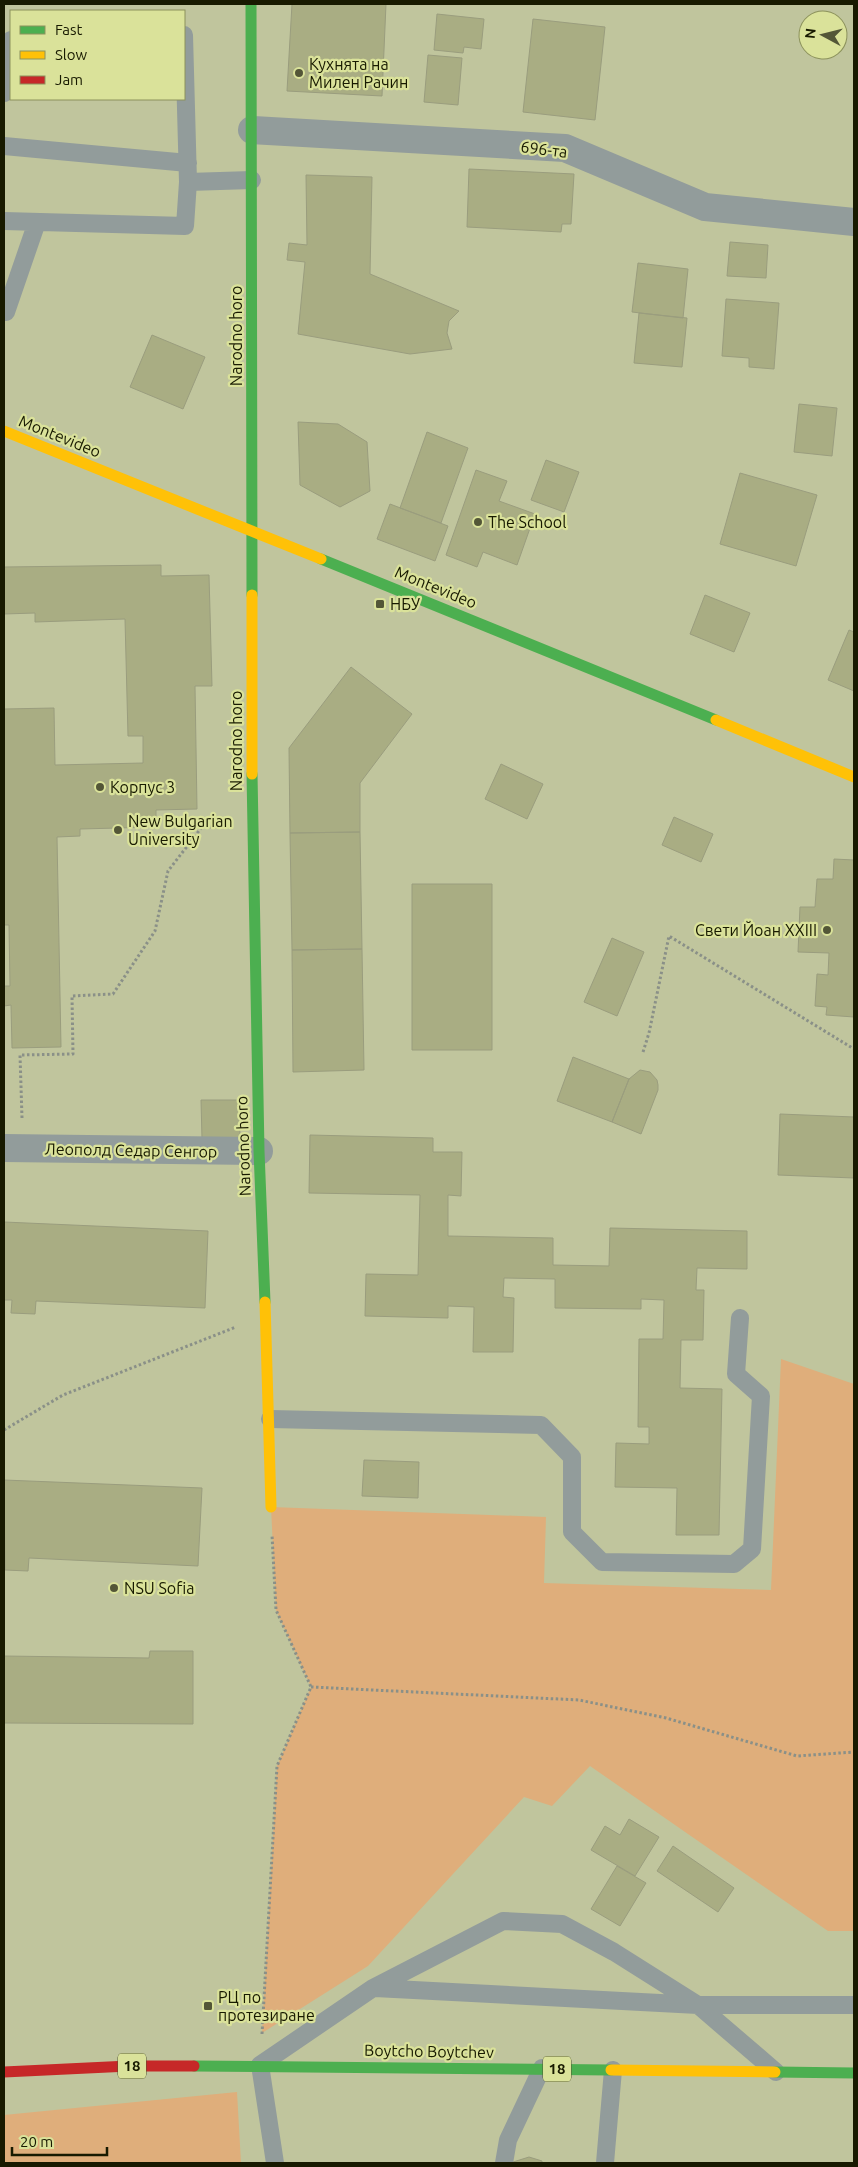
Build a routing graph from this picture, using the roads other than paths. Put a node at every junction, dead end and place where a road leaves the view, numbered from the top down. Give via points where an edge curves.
1 (251, 4) edge
2 (10, 51) edge
3 (7, 84) edge
4 (185, 96) edge
5 (252, 130) junction
6 (4, 146) edge
7 (188, 163) junction
8 (252, 180) junction
9 (188, 182) junction
10 (4, 222) edge
11 (37, 222) junction
12 (854, 222) edge
13 (4, 311) edge
14 (4, 431) edge
15 (252, 531) junction
16 (854, 777) edge
17 (13, 1148) edge
18 (259, 1151) junction
19 (740, 1318) dead end
20 (270, 1419) junction
21 (271, 1507) road end
22 (373, 1988) junction
23 (698, 2005) junction
24 (854, 2005) edge
25 (260, 2065) junction
26 (542, 2068) junction
27 (613, 2070) junction
28 (4, 2072) edge
29 (776, 2072) junction
30 (854, 2073) edge
31 (275, 2163) edge
32 (504, 2163) edge
33 (605, 2163) edge

1 - 5 main road, Narodno horo
2 - 3 lane
4 - 7 lane
5 - 8 main road, Narodno horo
5 - 12 street, 696-та via 565,148 705,207
6 - 7 lane
7 - 9 lane
8 - 9 lane
8 - 15 main road, Narodno horo
9 - 11 lane via 185,226
10 - 11 lane
11 - 13 lane
14 - 15 main road, Montevideo
15 - 16 main road, Montevideo
15 - 18 main road, Narodno horo via 252,827
17 - 18 street, Леополд Седар Сенгор
18 - 20 main road, Narodno horo
19 - 20 lane via 736,1374 761,1396 752,1549 734,1564 602,1562 572,1532 572,1457 541,1425
20 - 21 main road, Narodno horo
22 - 23 lane
22 - 23 lane via 502,1921 562,1924 614,1952
22 - 25 lane
23 - 24 lane
23 - 29 lane
25 - 26 main road, Boytcho Boytchev / 18
25 - 28 main road, Boytcho Boytchev / 18 via 129,2066
25 - 31 lane
26 - 27 main road, Boytcho Boytchev / 18
26 - 32 lane via 508,2140
27 - 29 main road, Boytcho Boytchev / 18
27 - 33 lane
29 - 30 main road, Boytcho Boytchev / 18

